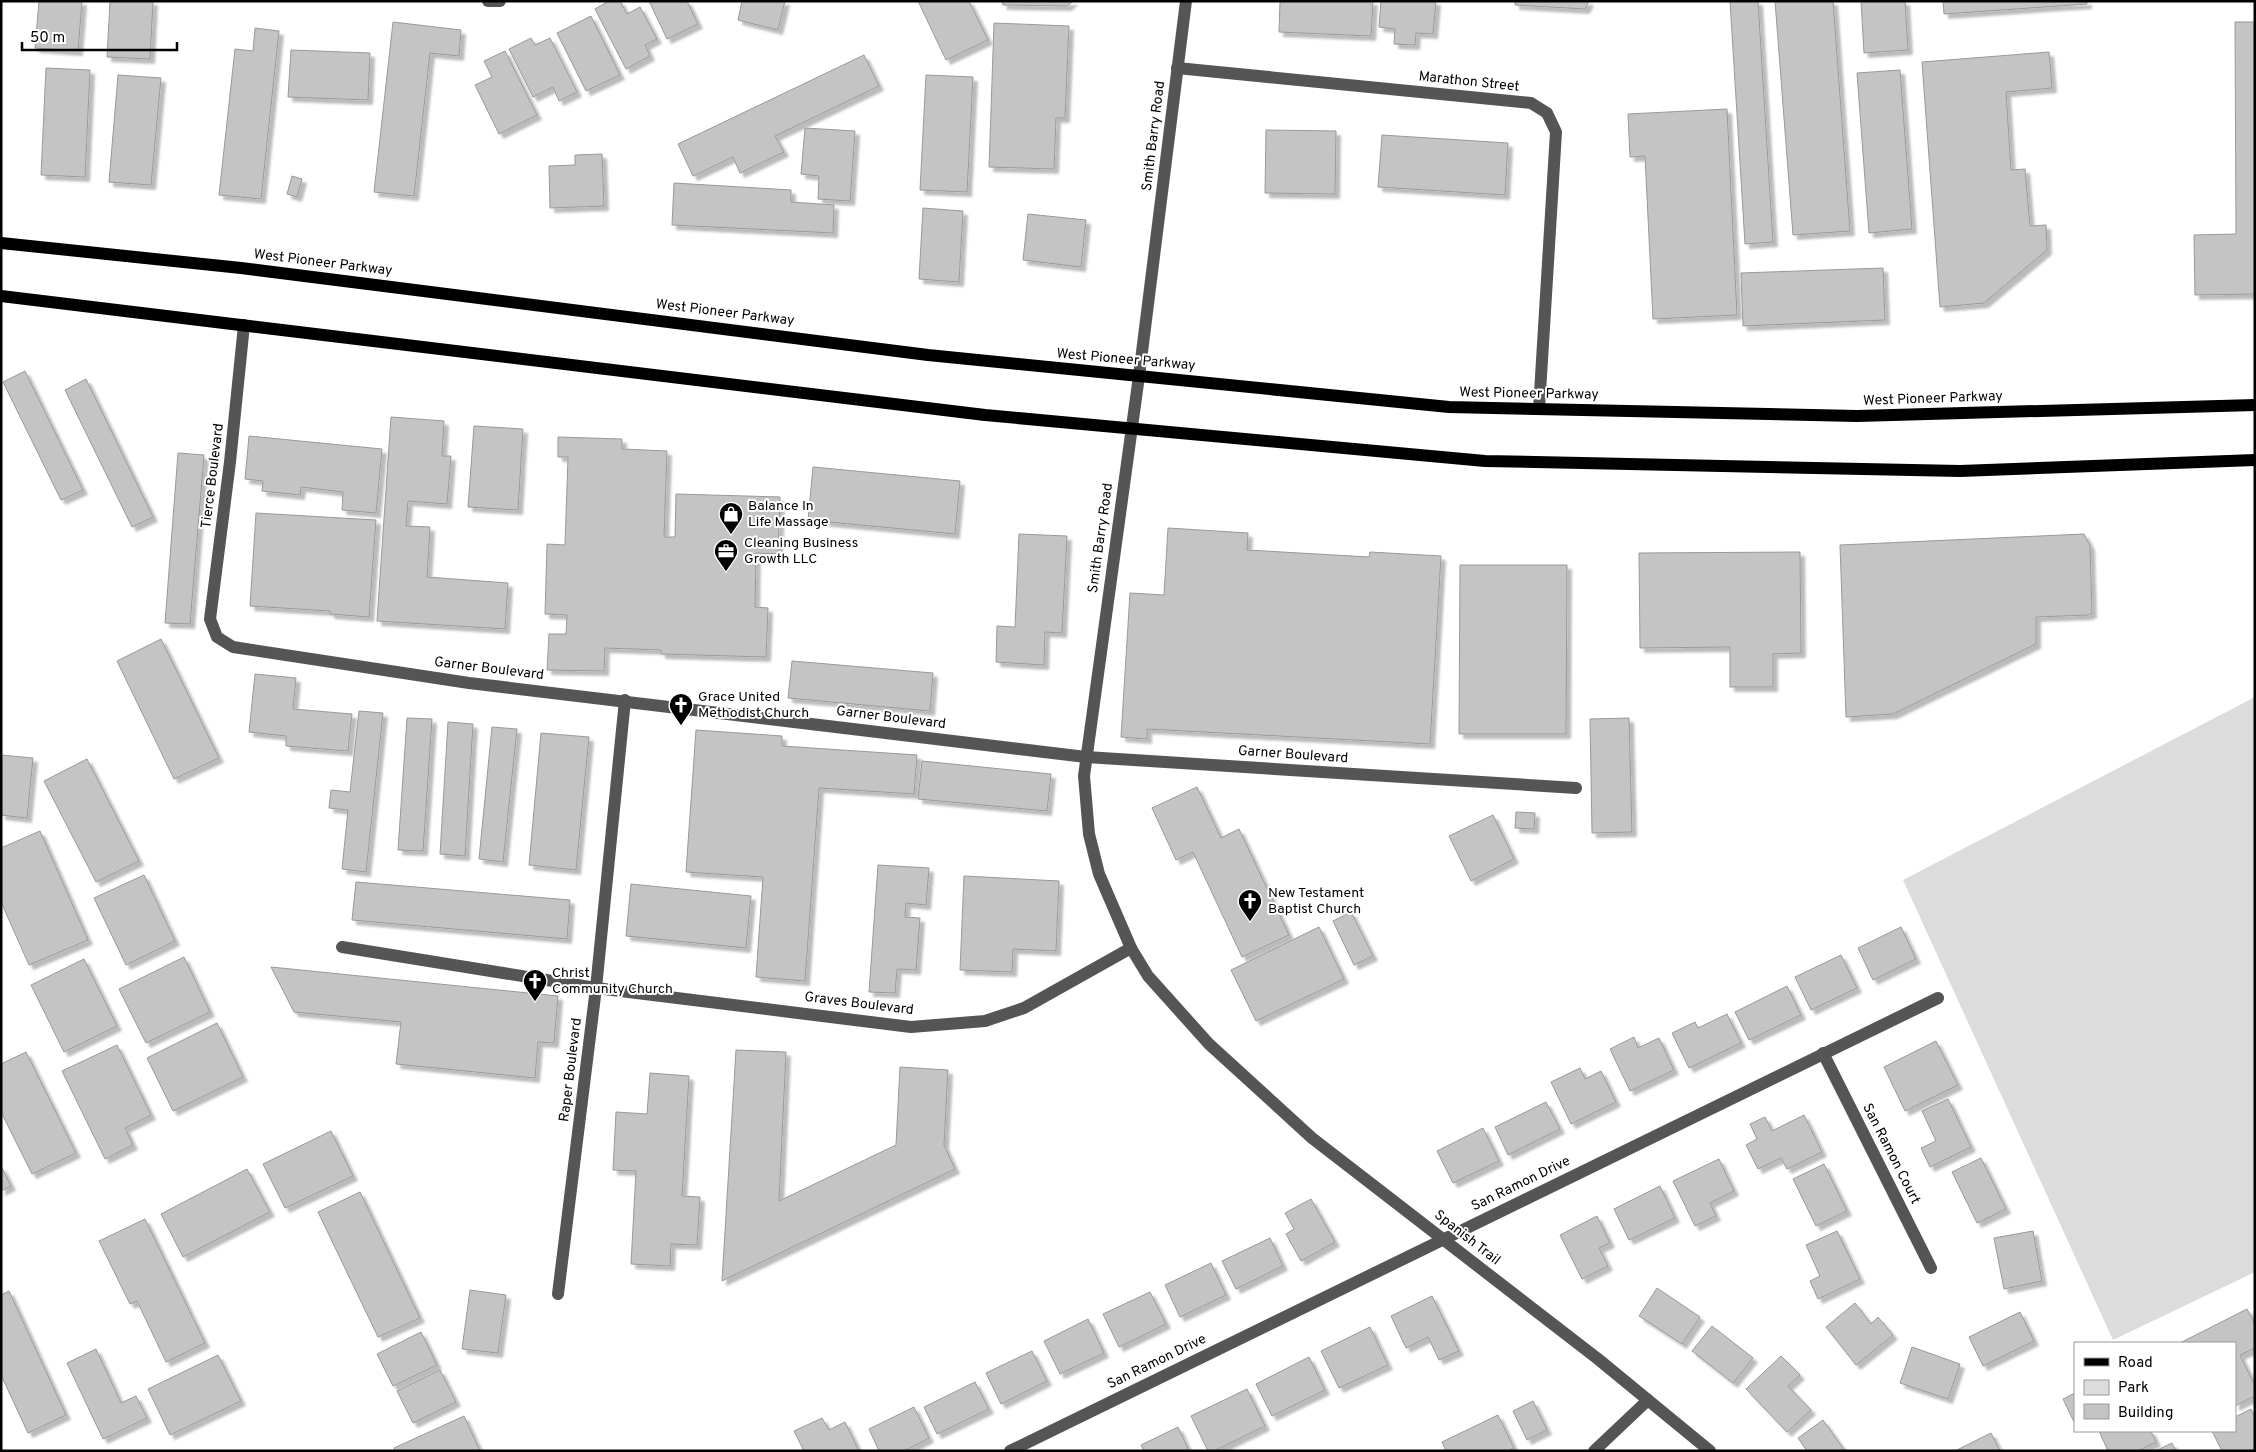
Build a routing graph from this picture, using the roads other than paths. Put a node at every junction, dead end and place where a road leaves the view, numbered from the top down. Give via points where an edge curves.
1 (488, 1) edge
2 (500, 1) edge
3 (1186, 1) edge
4 (1177, 68) junction
5 (1, 243) edge
6 (1, 296) edge
7 (244, 325) junction
8 (1138, 376) junction
9 (2255, 405) edge
10 (1539, 409) junction
11 (1131, 429) junction
12 (2255, 460) edge
13 (214, 630) joint
14 (625, 700) junction
15 (1086, 757) junction
16 (1576, 788) dead end
17 (342, 947) dead end
18 (1131, 948) junction
19 (596, 988) junction
20 (1938, 998) dead end
21 (1210, 1044) joint
22 (1823, 1053) junction
23 (1444, 1239) junction
24 (1931, 1268) dead end
25 (558, 1294) dead end
26 (1648, 1400) junction
27 (1013, 1450) edge
28 (1594, 1451) edge
29 (1710, 1451) edge

1 - 2 street
3 - 4 street, Smith Barry Road
4 - 8 street, Smith Barry Road
4 - 10 street, Marathon Street via 1531,103 1547,112 1556,132
5 - 8 main road, West Pioneer Parkway via 251,269 928,355
6 - 7 main road
7 - 11 main road via 966,413
7 - 13 street, Tierce Boulevard via 210,619
8 - 10 main road, West Pioneer Parkway via 1449,407
8 - 11 street, Smith Barry Road
9 - 10 main road, West Pioneer Parkway via 1857,416
11 - 12 main road via 1484,461 1960,470
11 - 15 street, Smith Barry Road
13 - 14 street, Garner Boulevard via 217,637 233,647 468,683
14 - 15 street, Garner Boulevard
14 - 19 street, Raper Boulevard
15 - 16 street, Garner Boulevard
15 - 18 street, Smith Barry Road via 1084,776 1089,834 1099,874
17 - 19 street, Graves Boulevard
18 - 19 street, Graves Boulevard via 1024,1008 985,1021 917,1026
18 - 21 street, Smith Barry Road via 1148,976
19 - 25 street, Raper Boulevard
20 - 22 street, San Ramon Drive
21 - 23 street, Spanish Trail via 1312,1138
22 - 23 street, San Ramon Drive
22 - 24 street, San Ramon Court
23 - 26 street, Spanish Trail
23 - 27 street, San Ramon Drive
26 - 28 street
26 - 29 street, Spanish Trail

